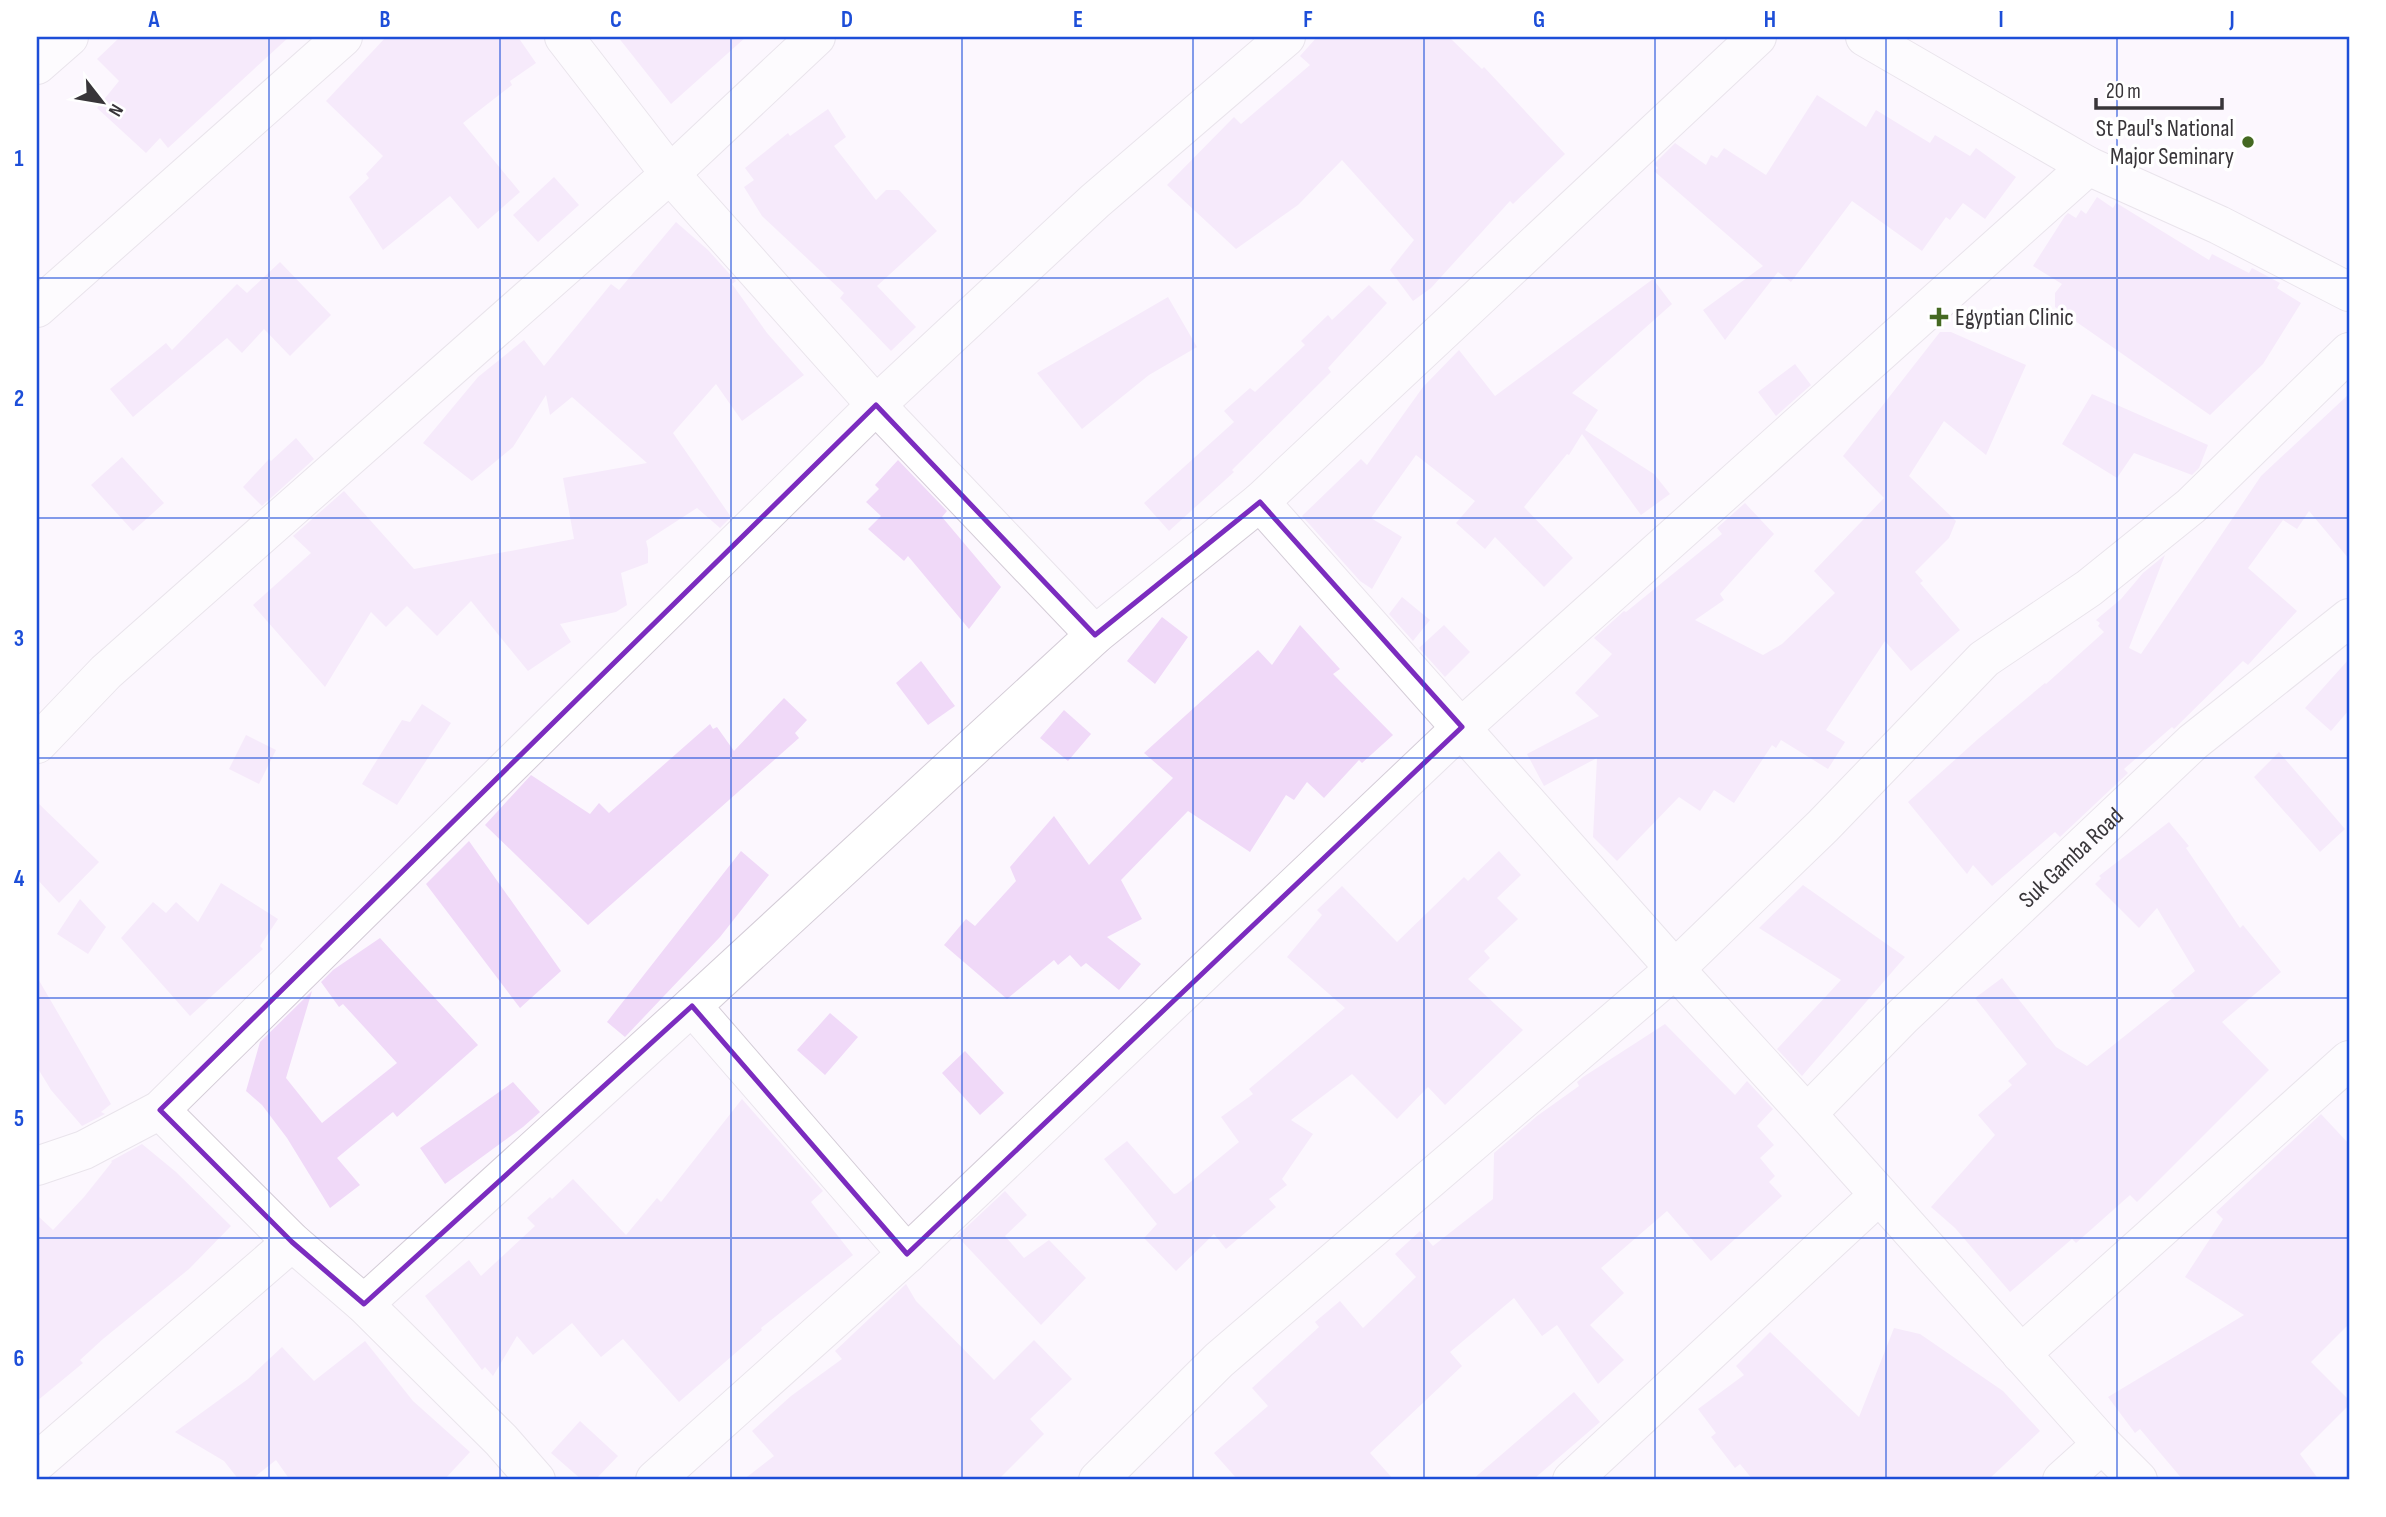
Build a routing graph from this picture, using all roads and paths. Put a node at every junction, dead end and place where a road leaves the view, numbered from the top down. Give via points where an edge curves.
1 (69, 37) edge
2 (343, 37) edge
3 (564, 37) edge
4 (816, 37) edge
5 (1286, 37) edge
6 (1757, 37) edge
7 (1865, 37) edge
8 (37, 65) edge
9 (2088, 166) junction
10 (670, 174) junction
11 (2349, 292) edge
12 (37, 308) edge
13 (2349, 352) edge
14 (876, 405) junction
15 (1260, 502) junction
16 (2349, 618) edge
17 (1094, 635) junction
18 (1462, 727) junction
19 (37, 744) edge
20 (1675, 970) junction
21 (692, 1006) junction
22 (2349, 1060) edge
23 (160, 1110) junction
24 (1807, 1114) junction
25 (37, 1166) edge
26 (1879, 1195) junction
27 (292, 1242) junction
28 (907, 1254) junction
29 (364, 1304) junction
30 (2021, 1354) junction
31 (2102, 1444) junction
32 (37, 1462) edge
33 (537, 1480) edge
34 (655, 1480) edge
35 (1098, 1480) edge
36 (1572, 1480) edge
37 (2062, 1480) edge
38 (2137, 1480) edge

1 - 8 street
2 - 12 street
3 - 10 street
4 - 10 street
5 - 14 street via 1095,201
6 - 15 street
7 - 9 street
9 - 11 street via 2219,225
9 - 18 street
10 - 14 street
10 - 19 street via 106,672
13 - 20 street via 2191,506 2089,588 1984,659
14 - 17 street
14 - 23 street
15 - 17 street
15 - 18 street
16 - 24 street, Suk Gamba Road via 2193,742 1921,998
17 - 21 street
18 - 20 street
18 - 28 street
20 - 24 street
20 - 35 street via 1219,1360
21 - 28 street
21 - 29 street
22 - 30 street
23 - 25 street via 84,1150
23 - 27 street
24 - 26 street
26 - 30 street
26 - 36 street
27 - 29 street
27 - 32 street
28 - 34 street
29 - 33 street
30 - 31 street
31 - 37 street
31 - 38 street

